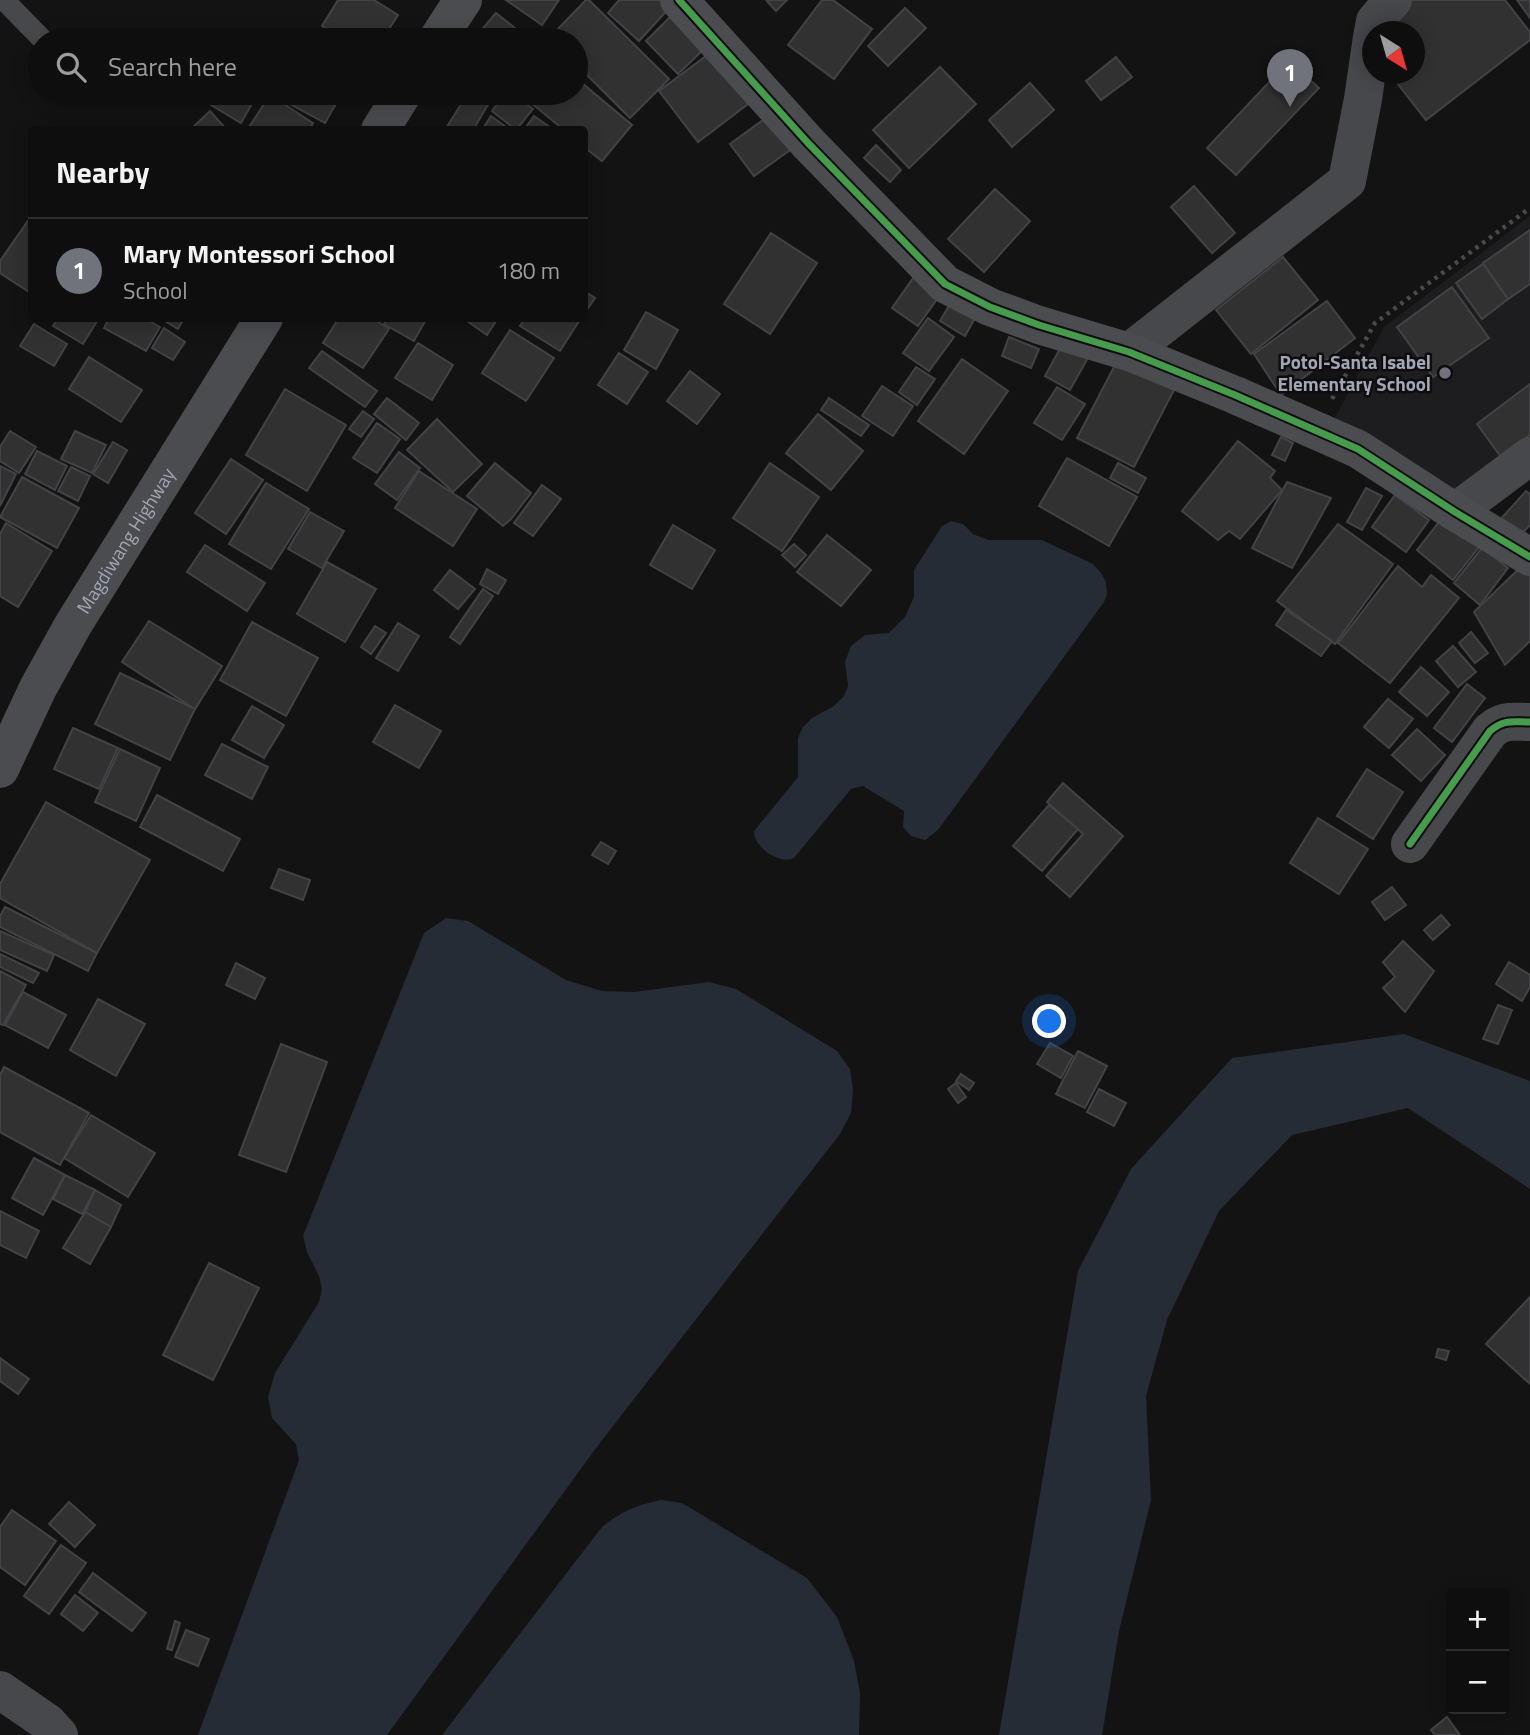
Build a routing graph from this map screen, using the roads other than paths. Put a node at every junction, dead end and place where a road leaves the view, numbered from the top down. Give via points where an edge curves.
1 (4, 0) edge
2 (463, 0) edge
3 (679, 0) edge
4 (1393, 0) edge
5 (1375, 21) edge
6 (31, 28) edge
7 (445, 28) edge
8 (1365, 84) edge
9 (396, 105) edge
10 (382, 126) edge
11 (262, 322) edge
12 (1129, 352) junction
13 (1530, 456) edge
14 (1455, 512) junction
15 (1530, 557) edge
16 (1530, 722) edge
17 (0, 769) edge
18 (1410, 844) dead end
19 (0, 1690) edge
20 (59, 1735) edge

1 - 6 lane
2 - 7 street
3 - 12 street via 808,143 945,284 990,307
4 - 5 street
8 - 12 street via 1347,181
9 - 10 street
11 - 17 street, Magdiwang Highway via 73,625
12 - 14 street via 1358,449
13 - 14 street
14 - 15 street
16 - 18 street via 1508,721 1490,731
19 - 20 street

